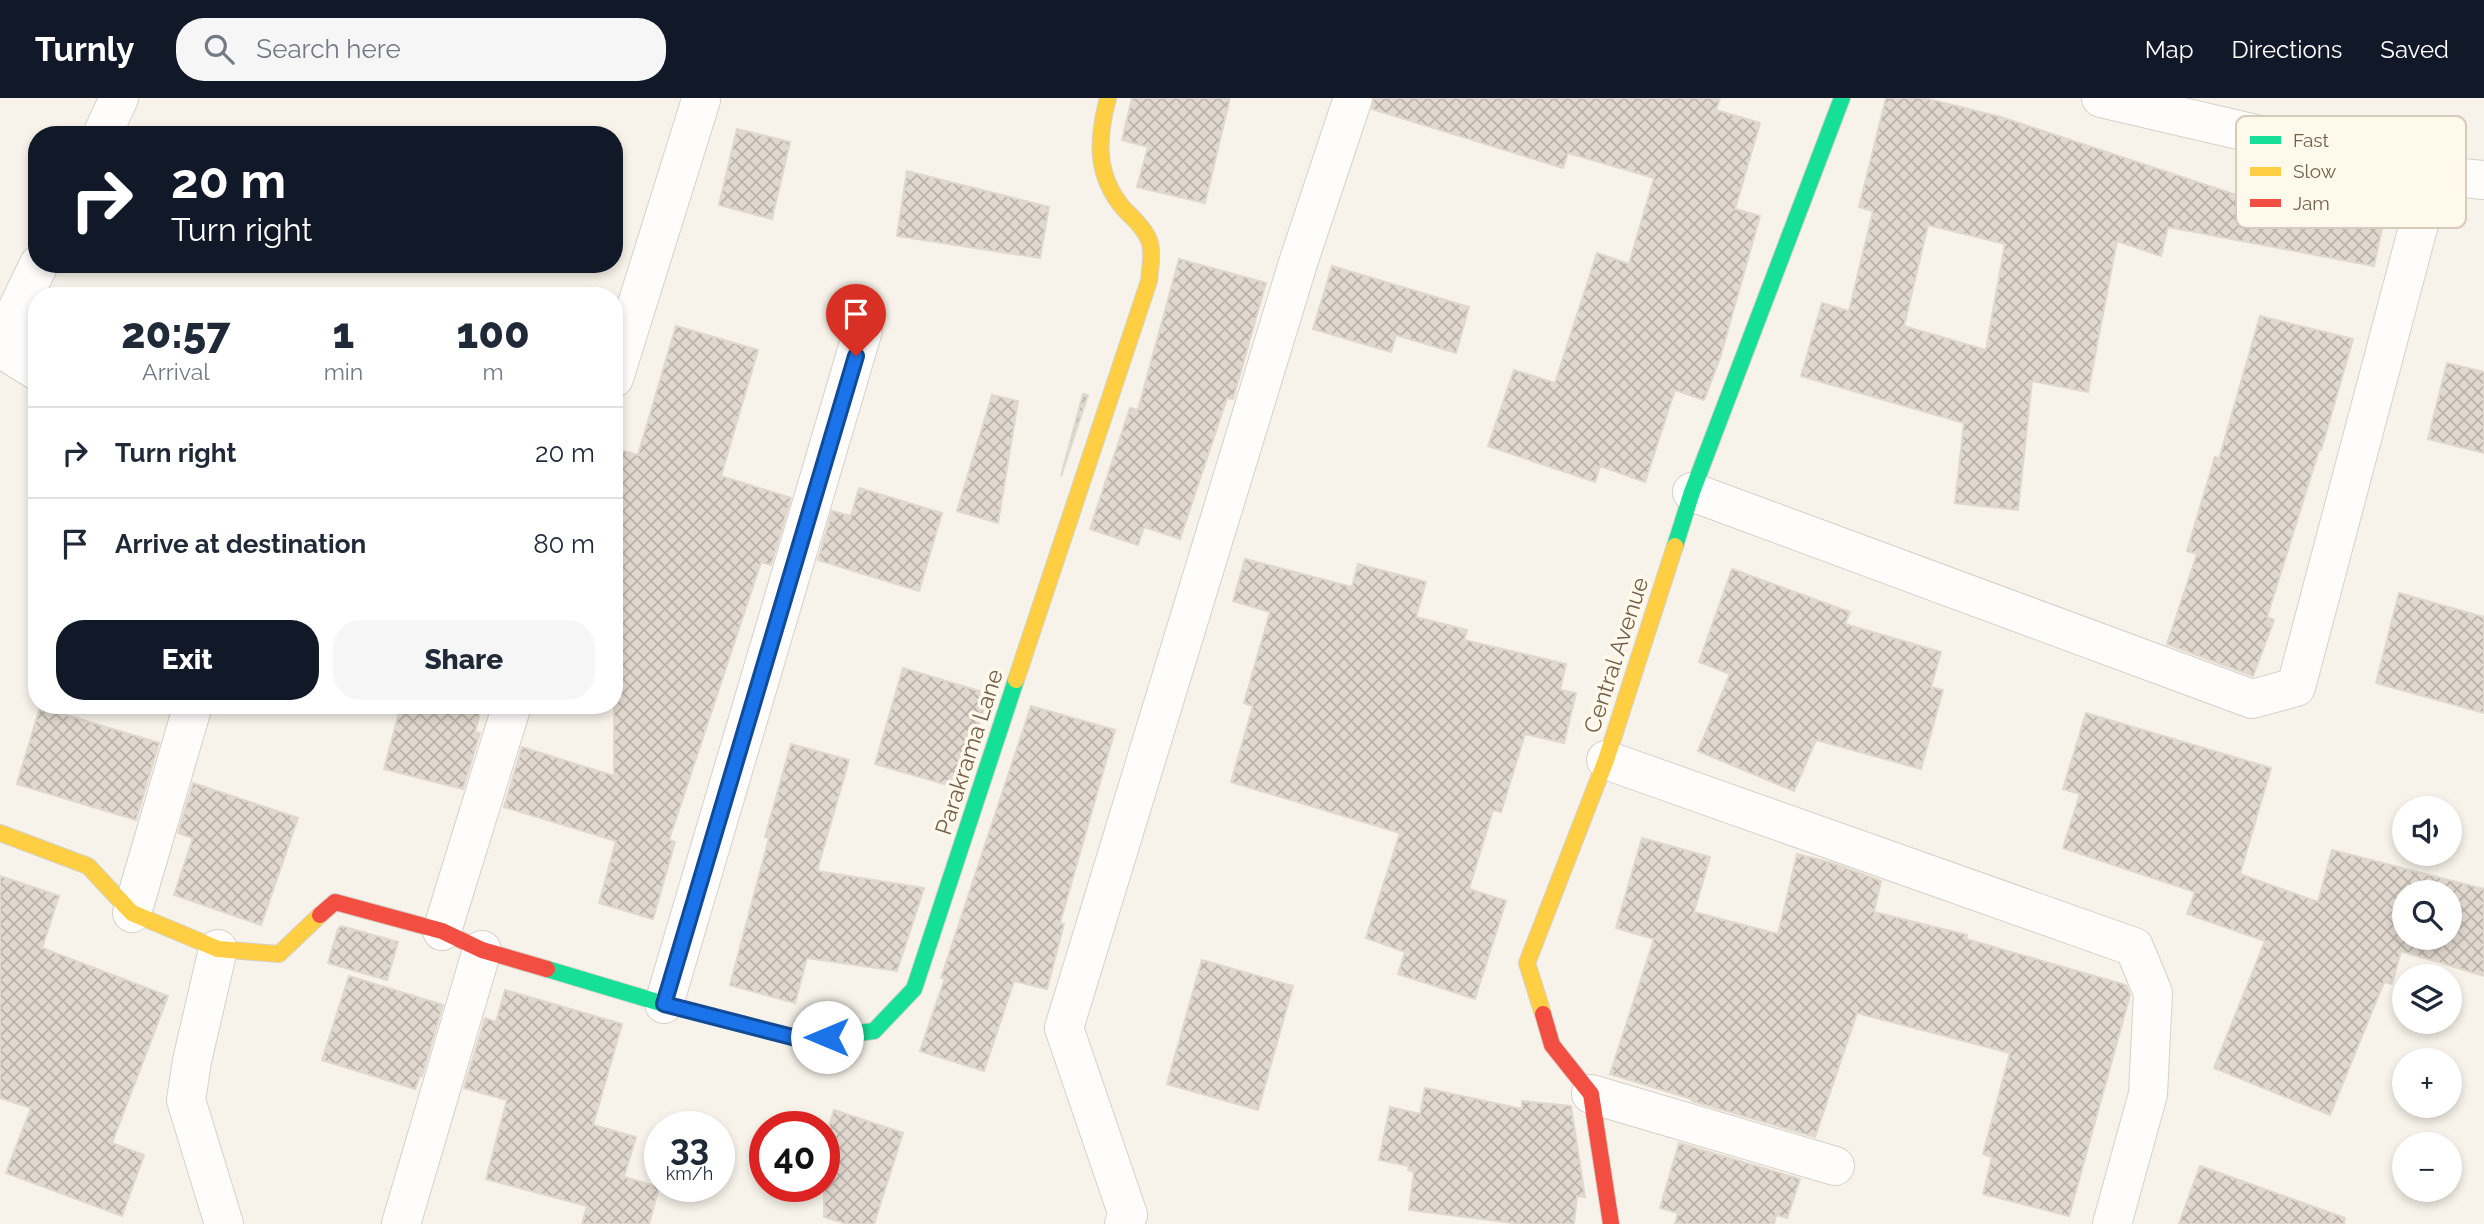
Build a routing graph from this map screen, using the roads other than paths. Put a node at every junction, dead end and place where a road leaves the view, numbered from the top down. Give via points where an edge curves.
1 (119, 98) edge
2 (1108, 98) edge
3 (1353, 98) edge
4 (1842, 98) edge
5 (2101, 98) edge
6 (701, 100) dead end
7 (106, 126) edge
8 (2236, 129) edge
9 (2466, 178) edge
10 (2484, 180) edge
11 (2418, 228) edge
12 (35, 273) edge
13 (863, 330) dead end
14 (623, 349) edge
15 (28, 365) edge
16 (1692, 492) junction
17 (190, 714) edge
18 (509, 714) edge
19 (1606, 761) junction
20 (0, 833) edge
21 (132, 913) junction
22 (442, 930) junction
23 (218, 949) junction
24 (482, 950) junction
25 (664, 1004) junction
26 (1591, 1094) junction
27 (1835, 1166) dead end
28 (224, 1224) edge
29 (401, 1224) edge
30 (1124, 1224) edge
31 (1612, 1224) edge
32 (2112, 1224) edge

1 - 7 street
2 - 25 street, Parakrama Lane via 1098,132 1100,168 1109,191 1147,237 1152,251 1149,281 914,989 874,1031 804,1040
3 - 30 street via 1064,1028 1128,1215
4 - 16 street, Central Avenue
5 - 8 street
6 - 14 street
9 - 10 street
11 - 16 street via 2296,687 2252,699
12 - 15 street via 9,326 13,356
13 - 25 street
16 - 19 street, Central Avenue
17 - 21 street
18 - 22 street
19 - 26 street, Central Avenue via 1527,963 1552,1045
19 - 32 street via 2134,947 2153,993 2148,1094
20 - 21 street via 88,866
21 - 23 street
22 - 23 street, Parakrama Lane via 335,902 279,954
22 - 24 street, Parakrama Lane
23 - 28 street via 186,1100
24 - 25 street, Parakrama Lane
24 - 29 street
26 - 27 street
26 - 31 street, Central Avenue

